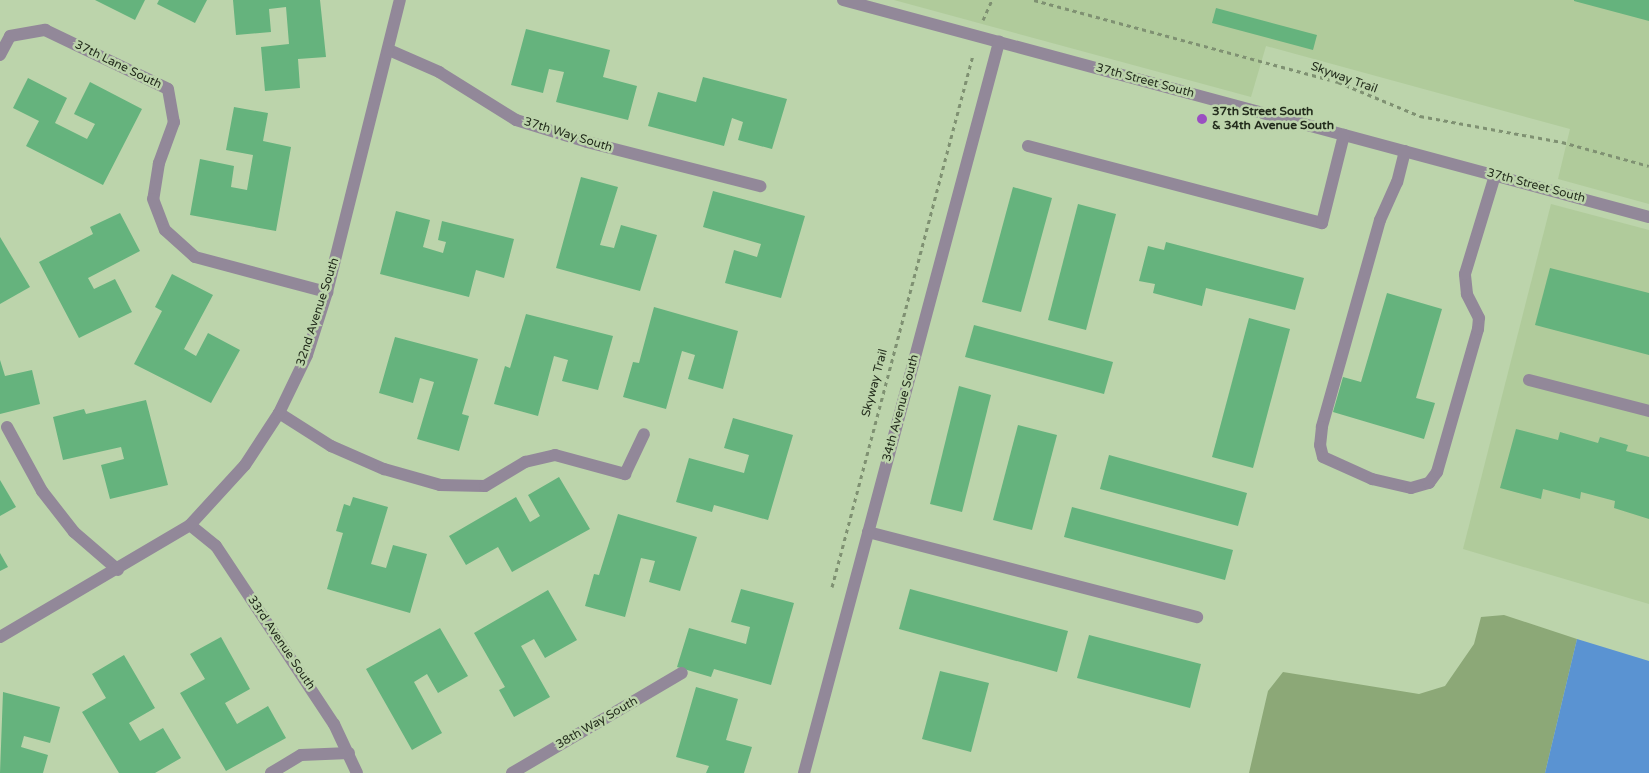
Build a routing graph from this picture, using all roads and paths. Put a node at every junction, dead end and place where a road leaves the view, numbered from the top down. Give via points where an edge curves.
1 (400, 0) edge
2 (843, 0) edge
3 (992, 0) edge
4 (1034, 0) edge
5 (978, 37) junction
6 (999, 42) junction
7 (389, 50) junction
8 (0, 55) edge
9 (1344, 135) junction
10 (1028, 146) dead end
11 (1405, 151) junction
12 (1649, 166) edge
13 (1495, 176) junction
14 (760, 186) dead end
15 (1649, 217) edge
16 (327, 292) junction
17 (1529, 380) dead end
18 (1649, 411) edge
19 (279, 413) junction
20 (7, 427) dead end
21 (644, 434) dead end
22 (190, 525) junction
23 (868, 532) junction
24 (118, 570) junction
25 (831, 589) dead end
26 (1196, 617) dead end
27 (0, 637) edge
28 (682, 673) dead end
29 (349, 753) junction
30 (271, 773) edge
31 (357, 773) edge
32 (512, 773) edge
33 (804, 773) edge

1 - 7 street, 32nd Avenue South
2 - 5 street, 37th Street South
3 - 5 path, Skyway Trail via 985,11
4 - 12 path, Skyway Trail via 1338,82 1420,116 1562,142
5 - 6 street, 37th Street South
5 - 25 path, Skyway Trail
6 - 9 street, 37th Street South
6 - 23 street, 34th Avenue South
7 - 14 street, 37th Way South via 439,72 516,120 587,142
7 - 16 street, 32nd Avenue South
8 - 16 street, 37th Lane South via 10,36 45,30 168,89 174,122 159,163 152,199 165,230 195,257
9 - 10 street via 1322,223
9 - 11 street, 37th Street South
11 - 13 street, 37th Street South
11 - 13 street via 1397,182 1380,220 1320,445 1324,457 1372,479 1411,488 1429,483 1437,472 1478,329 1479,318 1467,294 1465,274
13 - 15 street, 37th Street South
16 - 19 street, 32nd Avenue South via 306,355
17 - 18 street
19 - 21 street via 331,446 384,469 440,485 485,486 525,462 555,455 625,474
19 - 22 street, 32nd Avenue South via 246,465
20 - 24 street via 42,491 74,532
22 - 24 street, 32nd Avenue South
22 - 29 street, 33rd Avenue South via 216,546 334,724
23 - 26 street
23 - 33 street, 34th Avenue South
24 - 27 street, 32nd Avenue South
28 - 32 street, 38th Way South
29 - 30 street via 301,755
29 - 31 street, 33rd Avenue South

